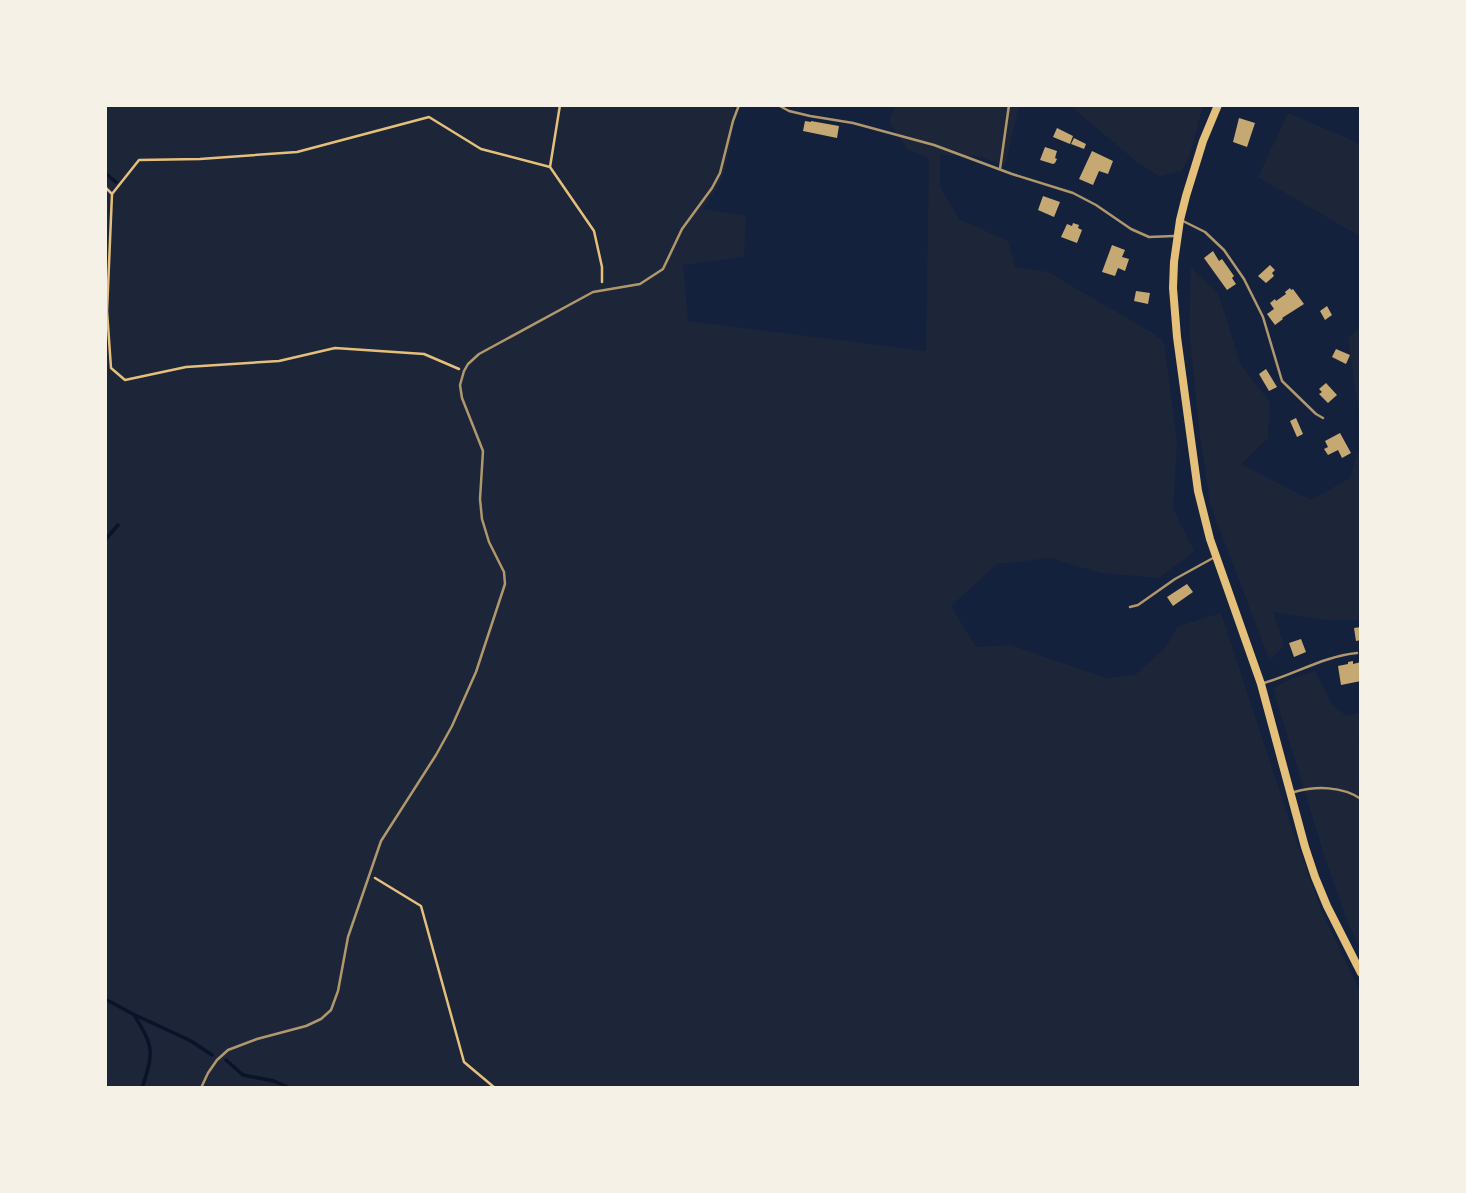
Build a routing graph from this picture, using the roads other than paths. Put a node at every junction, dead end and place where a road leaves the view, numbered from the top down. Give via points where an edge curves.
1 (739, 105) edge
2 (778, 105) edge
3 (1009, 105) edge
4 (1218, 105) edge
5 (1000, 169) junction
6 (1180, 220) junction
7 (1177, 236) junction
8 (1323, 418) dead end
9 (1216, 557) junction
10 (1130, 607) dead end
11 (1357, 653) dead end
12 (1261, 684) junction
13 (1291, 793) junction
14 (1361, 799) edge
15 (1361, 973) edge
16 (201, 1088) edge

1 - 16 lane via 719,173 682,229 663,269 640,284 603,289 577,299 479,354 464,371 462,398 483,451 482,519 506,584 467,694 436,755 381,841 348,937 331,1010 306,1026 228,1050
2 - 5 lane via 934,145
3 - 5 lane
4 - 6 main road
5 - 7 lane via 1073,193 1149,237
6 - 7 main road
6 - 8 lane via 1206,232 1224,250 1263,317 1282,381
7 - 9 main road via 1173,288 1178,351 1198,491
9 - 10 lane
9 - 12 main road
11 - 12 lane
12 - 13 main road
13 - 14 lane via 1328,788
13 - 15 main road via 1315,877

